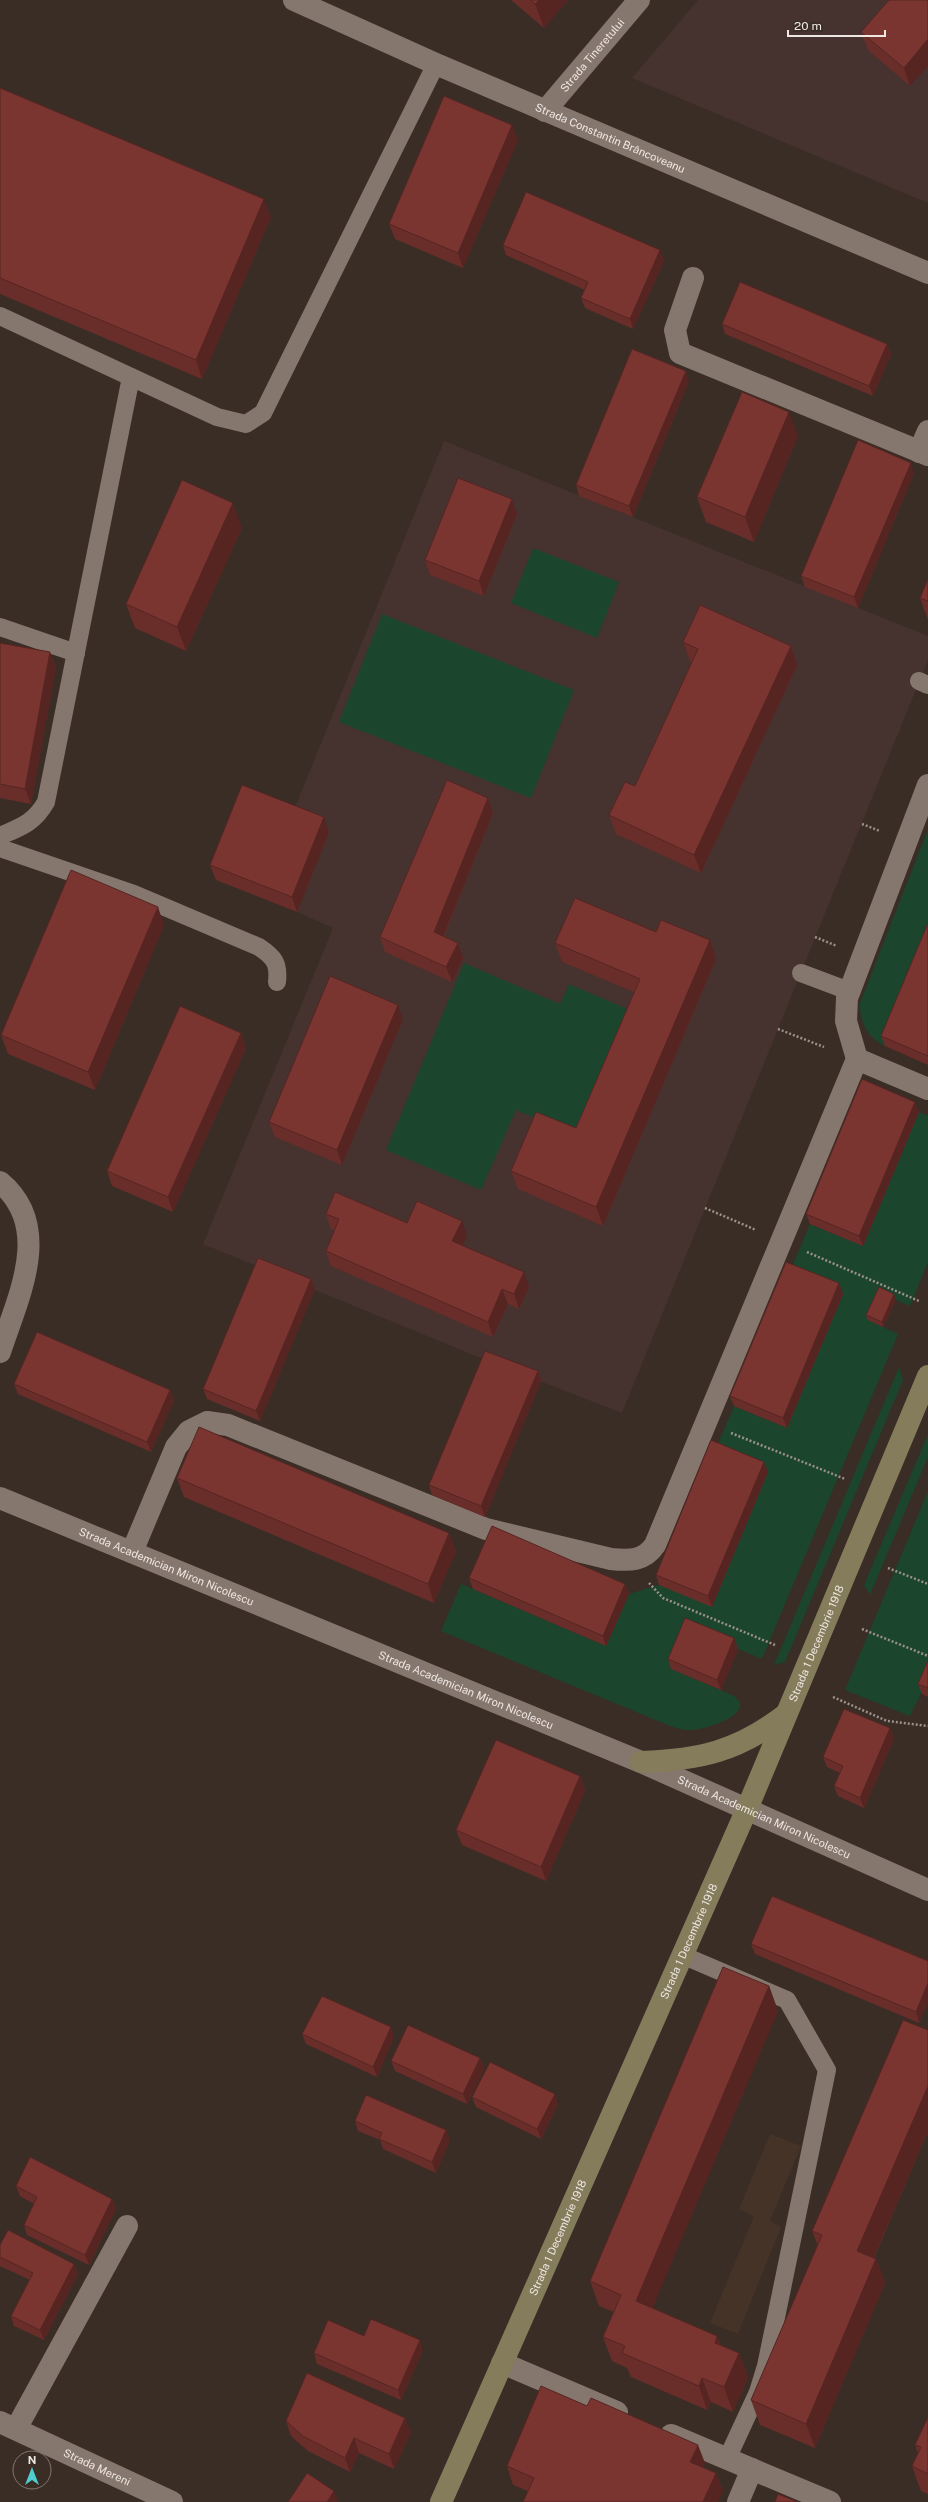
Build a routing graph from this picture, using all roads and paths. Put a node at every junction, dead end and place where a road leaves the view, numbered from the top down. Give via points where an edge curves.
1 (294, 0) edge
2 (639, 0) edge
3 (436, 64) junction
4 (545, 111) junction
5 (928, 273) edge
6 (693, 278) dead end
7 (0, 316) edge
8 (132, 376) junction
9 (928, 431) edge
10 (924, 454) edge
11 (0, 627) edge
12 (76, 653) junction
13 (928, 785) edge
14 (0, 836) edge
15 (0, 848) edge
16 (800, 973) dead end
17 (277, 982) dead end
18 (849, 991) junction
19 (778, 1029) dead end
20 (857, 1060) junction
21 (928, 1089) edge
22 (0, 1182) edge
23 (705, 1208) dead end
24 (782, 1241) junction
25 (919, 1301) dead end
26 (0, 1352) edge
27 (928, 1376) edge
28 (706, 1423) junction
29 (845, 1479) dead end
30 (0, 1498) edge
31 (132, 1552) junction
32 (638, 1559) junction
33 (888, 1568) dead end
34 (928, 1584) edge
35 (862, 1629) dead end
36 (776, 1645) dead end
37 (928, 1656) edge
38 (833, 1698) dead end
39 (786, 1714) junction
40 (928, 1726) edge
41 (641, 1762) junction
42 (746, 1809) junction
43 (928, 1890) edge
44 (682, 1955) junction
45 (127, 2226) dead end
46 (502, 2362) junction
47 (8, 2426) edge
48 (727, 2459) junction
49 (752, 2469) junction
50 (172, 2502) edge
51 (442, 2502) edge
52 (738, 2502) edge
53 (830, 2502) edge

1 - 3 street, Strada Constantin Brâncoveanu
2 - 4 street, Strada Tineretului
3 - 4 street, Strada Constantin Brâncoveanu
3 - 8 lane via 263,413 246,424 217,417
4 - 5 street, Strada Constantin Brâncoveanu
6 - 10 street via 674,330 680,353
7 - 8 lane
8 - 12 lane
9 - 10 street
11 - 12 lane
12 - 14 lane via 46,802 38,816
13 - 18 street
15 - 17 lane via 134,894 259,947 274,957 278,964
16 - 18 lane
18 - 20 street via 845,1016
19 - 20 path
20 - 21 street
20 - 24 street
22 - 26 street via 22,1207 29,1235 25,1273
23 - 24 path
24 - 25 path
24 - 28 street
27 - 39 main road, Strada 1 Decembrie 1918
28 - 29 path
28 - 32 street via 655,1545 648,1555
30 - 31 street, Strada Academician Miron Nicolescu
31 - 32 street via 176,1447 189,1431 207,1422 228,1425 486,1529 611,1560
31 - 41 street, Strada Academician Miron Nicolescu
32 - 36 path via 651,1587 663,1598
33 - 34 path
35 - 37 path
38 - 40 path via 887,1721
39 - 41 main road via 761,1733 719,1751 691,1759
39 - 42 main road, Strada 1 Decembrie 1918
41 - 42 street, Strada Academician Miron Nicolescu
42 - 43 street, Strada Academician Miron Nicolescu
42 - 44 main road, Strada 1 Decembrie 1918
44 - 46 main road, Strada 1 Decembrie 1918
44 - 48 lane via 787,2000 828,2070 766,2366 758,2392
45 - 47 street
46 - 48 street
46 - 51 main road, Strada 1 Decembrie 1918
47 - 50 street, Strada Mereni
48 - 49 street
49 - 52 street
49 - 53 street

